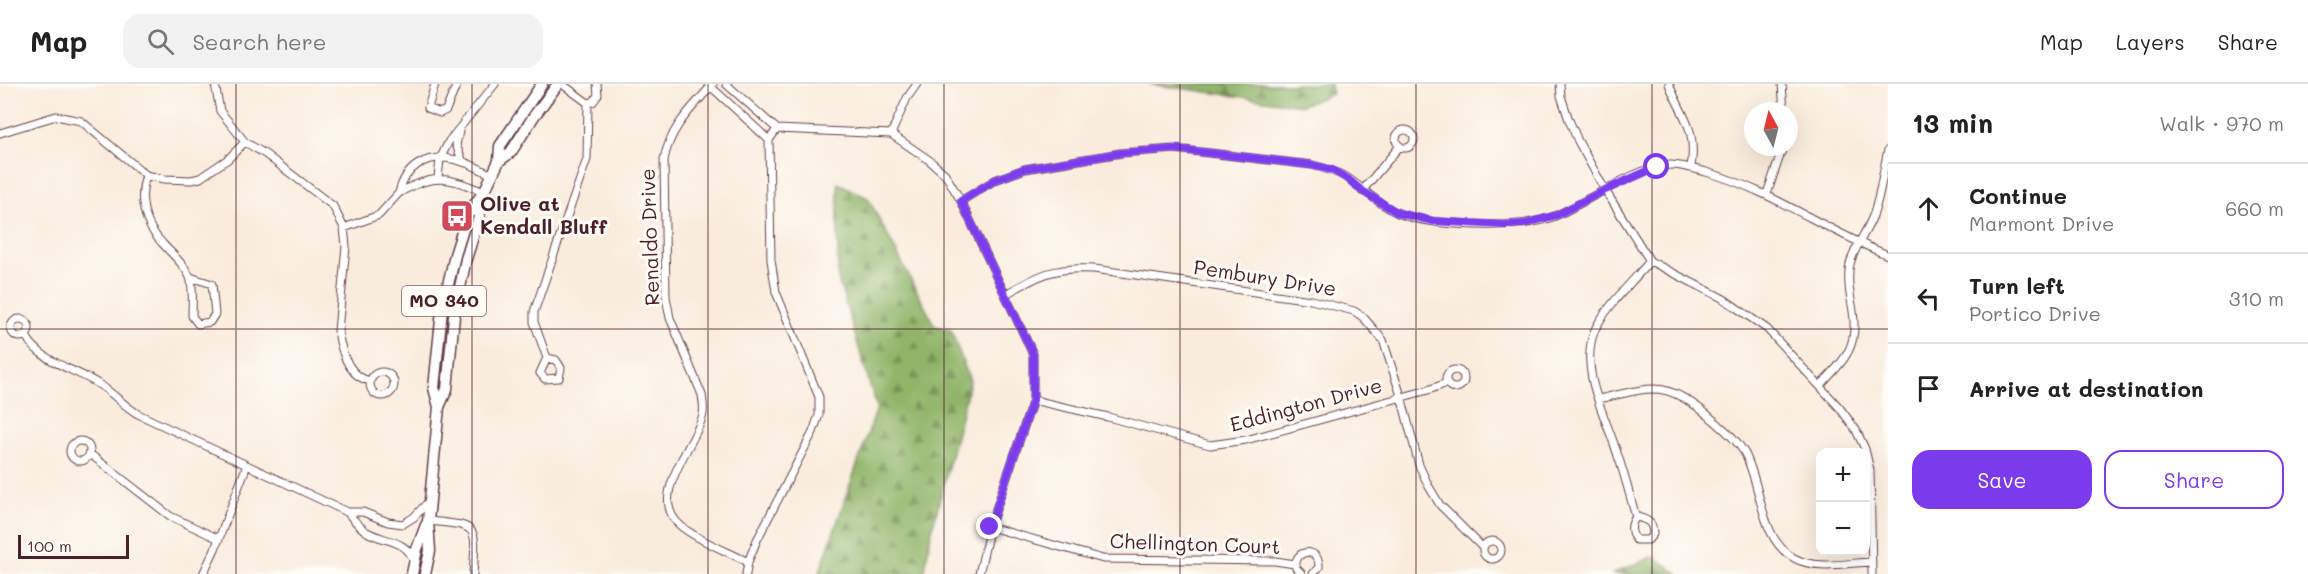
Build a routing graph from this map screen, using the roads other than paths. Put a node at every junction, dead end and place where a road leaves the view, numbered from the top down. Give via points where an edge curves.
1 (215, 84) edge
2 (435, 84) edge
3 (457, 84) edge
4 (495, 84) edge
5 (542, 84) edge
6 (560, 84) edge
7 (597, 84) edge
8 (726, 84) edge
9 (917, 84) edge
10 (1560, 84) edge
11 (1668, 84) edge
12 (1782, 84) edge
13 (711, 85) edge
14 (1783, 102) edge
15 (588, 103) junction
16 (460, 128) junction
17 (777, 129) junction
18 (0, 133) edge
19 (891, 134) junction
20 (769, 140) junction
21 (245, 142) junction
22 (1400, 146) dead end
23 (1888, 150) edge
24 (1780, 156) edge
25 (440, 159) junction
26 (499, 161) junction
27 (463, 162) junction
28 (1691, 168) junction
29 (146, 175) junction
30 (492, 175) junction
31 (438, 178) junction
32 (1605, 190) junction
33 (1362, 191) junction
34 (399, 193) junction
35 (1767, 194) junction
36 (481, 196) junction
37 (961, 201) junction
38 (344, 228) junction
39 (1858, 243) junction
40 (1888, 255) edge
41 (1650, 261) junction
42 (190, 277) junction
43 (1006, 294) junction
44 (26, 336) dead end
45 (548, 358) dead end
46 (370, 381) dead end
47 (1447, 383) dead end
48 (1820, 386) junction
49 (1401, 396) junction
50 (1598, 399) junction
51 (1033, 400) junction
52 (90, 454) dead end
53 (246, 465) junction
54 (431, 500) junction
55 (346, 512) junction
56 (1635, 517) dead end
57 (428, 521) junction
58 (990, 527) junction
59 (219, 539) junction
60 (1484, 548) dead end
61 (748, 562) junction
62 (1871, 562) junction
63 (1296, 564) junction
64 (413, 569) edge
65 (203, 574) edge
66 (425, 574) edge
67 (473, 574) edge
68 (746, 574) edge
69 (979, 574) edge
70 (1302, 574) edge
71 (1313, 574) edge
72 (1872, 574) edge

1 - 21 street via 220,111
2 - 3 street via 428,108 440,113 446,111
4 - 16 street
5 - 26 main road, MO 340 via 500,147
6 - 15 street
6 - 26 main road, MO 340 via 511,152
7 - 15 street via 598,95
8 - 17 street
9 - 19 street
10 - 32 street via 1569,120
11 - 28 street via 1689,124
12 - 14 street
13 - 20 street
13 - 61 street, Renaldo Drive via 672,133 664,160 666,297 670,318 704,407 700,424 669,488 668,504 681,527
15 - 45 street via 587,159 534,312
16 - 25 street
16 - 27 street via 456,146
17 - 19 street
17 - 20 street
18 - 29 street via 45,118 81,121
19 - 37 street via 945,174
20 - 61 street via 773,278 819,397 819,415
21 - 29 street via 200,178 180,180
21 - 38 street via 333,206
22 - 33 street
23 - 39 street via 1874,214
24 - 35 street
25 - 27 street
25 - 31 street
25 - 34 street via 416,165 402,180
26 - 30 main road, MO 340
27 - 30 street
28 - 32 street via 1657,167
28 - 35 street
29 - 42 street via 141,201 149,225
30 - 36 main road, MO 340
31 - 34 street
31 - 36 street via 462,183
32 - 33 street via 1543,220 1503,225 1414,218
32 - 41 street
33 - 37 street via 1332,170 1312,165 1160,149 1024,169
34 - 38 street via 378,214
35 - 39 street
36 - 54 main road, MO 340 via 454,316 447,389 439,407
37 - 43 street
38 - 46 street via 340,345 357,375
39 - 40 street
39 - 48 street via 1848,276 1855,319 1853,344
41 - 48 street via 1732,303 1767,330
41 - 50 street via 1600,319 1593,334 1592,380
42 - 42 street via 212,284 215,314 210,322 198,324 192,316
43 - 49 street, Pembury Drive via 1060,269 1094,268 1343,307 1363,317 1383,340
43 - 51 street via 1033,354
44 - 53 street via 42,355 90,378 125,406
47 - 49 street, Eddington Drive
48 - 62 street via 1856,430 1865,449 1870,470
49 - 51 street, Eddington Drive via 1246,440 1210,445
49 - 60 street, Pembury Drive via 1428,485 1440,505
50 - 56 street
50 - 62 street via 1648,388 1666,389 1692,402 1743,451 1779,548 1810,564
51 - 58 street
52 - 59 street via 171,516
53 - 55 street
53 - 59 street
54 - 55 street via 403,524 363,512
54 - 57 main road, MO 340
55 - 64 street via 366,531 404,546 412,556
57 - 64 main road, MO 340
57 - 66 main road, MO 340 via 430,551
57 - 67 street via 466,525 471,529 476,541
58 - 63 street, Chellington Court via 1103,560
58 - 69 street
59 - 65 street
61 - 68 street
62 - 72 street
63 - 70 street, Chellington Court
63 - 71 street, Chellington Court via 1298,556 1313,553 1319,563

